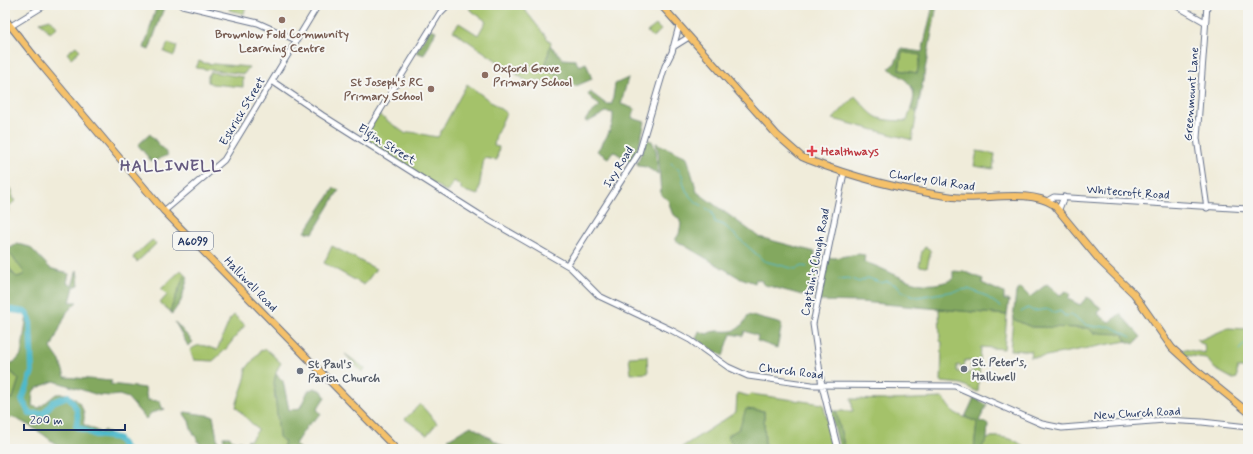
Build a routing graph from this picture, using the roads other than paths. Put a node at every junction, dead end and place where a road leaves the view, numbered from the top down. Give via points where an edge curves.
1 (45, 5) edge
2 (182, 5) edge
3 (318, 5) edge
4 (448, 5) edge
5 (661, 5) edge
6 (1175, 5) edge
7 (1207, 5) edge
8 (5, 19) edge
9 (1205, 22) junction
10 (11, 26) junction
11 (679, 26) junction
12 (689, 37) junction
13 (296, 40) junction
14 (673, 47) junction
15 (272, 81) junction
16 (362, 140) junction
17 (844, 173) junction
18 (1064, 197) junction
19 (1048, 201) junction
20 (1208, 208) junction
21 (1059, 209) junction
22 (1248, 210) edge
23 (164, 211) junction
24 (492, 223) joint
25 (567, 265) junction
26 (822, 386) junction
27 (1248, 412) edge
28 (1029, 418) joint
29 (1248, 427) edge
30 (396, 449) edge
31 (838, 449) edge

1 - 10 street
2 - 13 street via 258,23
3 - 13 street, Eskrick Street
4 - 16 street via 440,13
5 - 11 main road, Chorley Old Road
6 - 9 street
7 - 9 street, Greenmount Lane
8 - 10 main road, Halliwell Road / A6099
9 - 20 street, Greenmount Lane via 1197,138
10 - 23 main road, Halliwell Road / A6099
11 - 12 main road, Chorley Old Road
11 - 14 street, Ivy Road
12 - 14 street
12 - 17 main road, Chorley Old Road via 787,145 809,160
13 - 15 street, Eskrick Street
14 - 25 street, Ivy Road via 639,153
15 - 16 street, Elgin Street
15 - 23 street, Eskrick Street via 222,162
16 - 24 street, Elgin Street
17 - 19 main road, Chorley Old Road via 875,182 953,197 1033,197
17 - 26 street, Captain's Clough Road via 813,317
18 - 19 street, Whitecroft Road via 1053,197
18 - 20 street, Whitecroft Road
18 - 21 street
19 - 21 main road, Chorley Old Road
20 - 22 street, Whitecroft Road
21 - 27 main road, Chorley Old Road via 1101,262 1134,294 1172,348
23 - 30 main road, Halliwell Road / A6099
24 - 25 street, Church Road
25 - 26 street, Church Road via 599,296 671,330 732,369 766,380
26 - 28 street, Church Road via 955,386
26 - 31 street, Captain's Clough Road
28 - 29 street, New Church Road via 1062,428 1165,420

